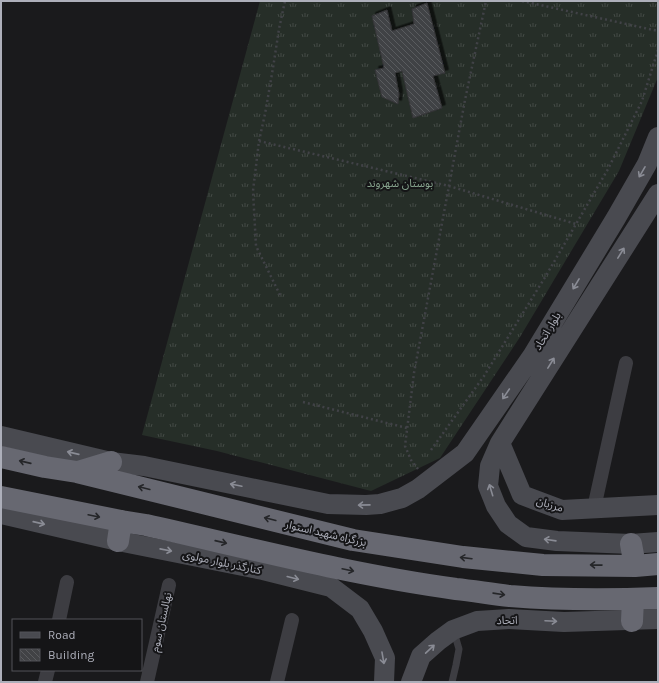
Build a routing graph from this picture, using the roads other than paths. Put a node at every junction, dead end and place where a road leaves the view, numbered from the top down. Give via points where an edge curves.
1 (658, 137) edge
2 (658, 194) edge
3 (626, 363) dead end
4 (1, 436) edge
5 (500, 443) junction
6 (1, 457) edge
7 (111, 462) junction
8 (77, 472) junction
9 (1, 497) edge
10 (658, 505) edge
11 (594, 508) junction
12 (1, 514) edge
13 (119, 531) junction
14 (658, 542) edge
15 (631, 544) junction
16 (658, 564) edge
17 (635, 566) junction
18 (67, 582) dead end
19 (169, 585) dead end
20 (658, 598) edge
21 (633, 599) junction
22 (59, 619) edge
23 (658, 619) edge
24 (292, 620) dead end
25 (632, 621) junction
26 (453, 630) junction
27 (48, 671) edge
28 (45, 682) edge
29 (147, 682) edge
30 (277, 682) edge
31 (384, 682) edge
32 (411, 682) edge
33 (453, 682) edge

1 -> 7 main road, بلوار اتحاد via 643,171 533,355 466,453 418,489 402,498 380,504 328,504 144,466
5 -> 2 main road, بلوار اتحاد
3 - 11 street
7 -> 4 main road, بلوار اتحاد
5 - 11 main road, مرزبان via 522,495 562,510
15 -> 5 main road, بلوار اتحاد via 526,537 508,524 496,506 488,486 490,466
8 -> 6 highway, بزرگراه شهید استوار
7 - 8 highway
17 -> 8 highway, بزرگراه شهید استوار via 543,565 498,561 353,540
9 -> 13 highway
10 - 11 main road, مرزبان
12 -> 13 main road, کنارگذر بلوار مولوی
13 -> 21 highway via 146,525 418,584 509,596
13 -> 31 main road, کنارگذر بلوار مولوی via 331,587 360,609 373,631 385,658
14 - 15 main road
15 - 17 highway
16 - 17 highway, بزرگراه شهید استوار
18 - 22 street
19 - 29 street, نهالستان سوم
20 - 21 highway
21 - 25 highway
23 - 25 main road, اتحاد
24 - 30 street
26 -> 25 main road, اتحاد via 477,621 509,619 564,622
32 -> 26 main road, اتحاد via 421,656
26 - 33 lane via 459,649
27 - 28 street

